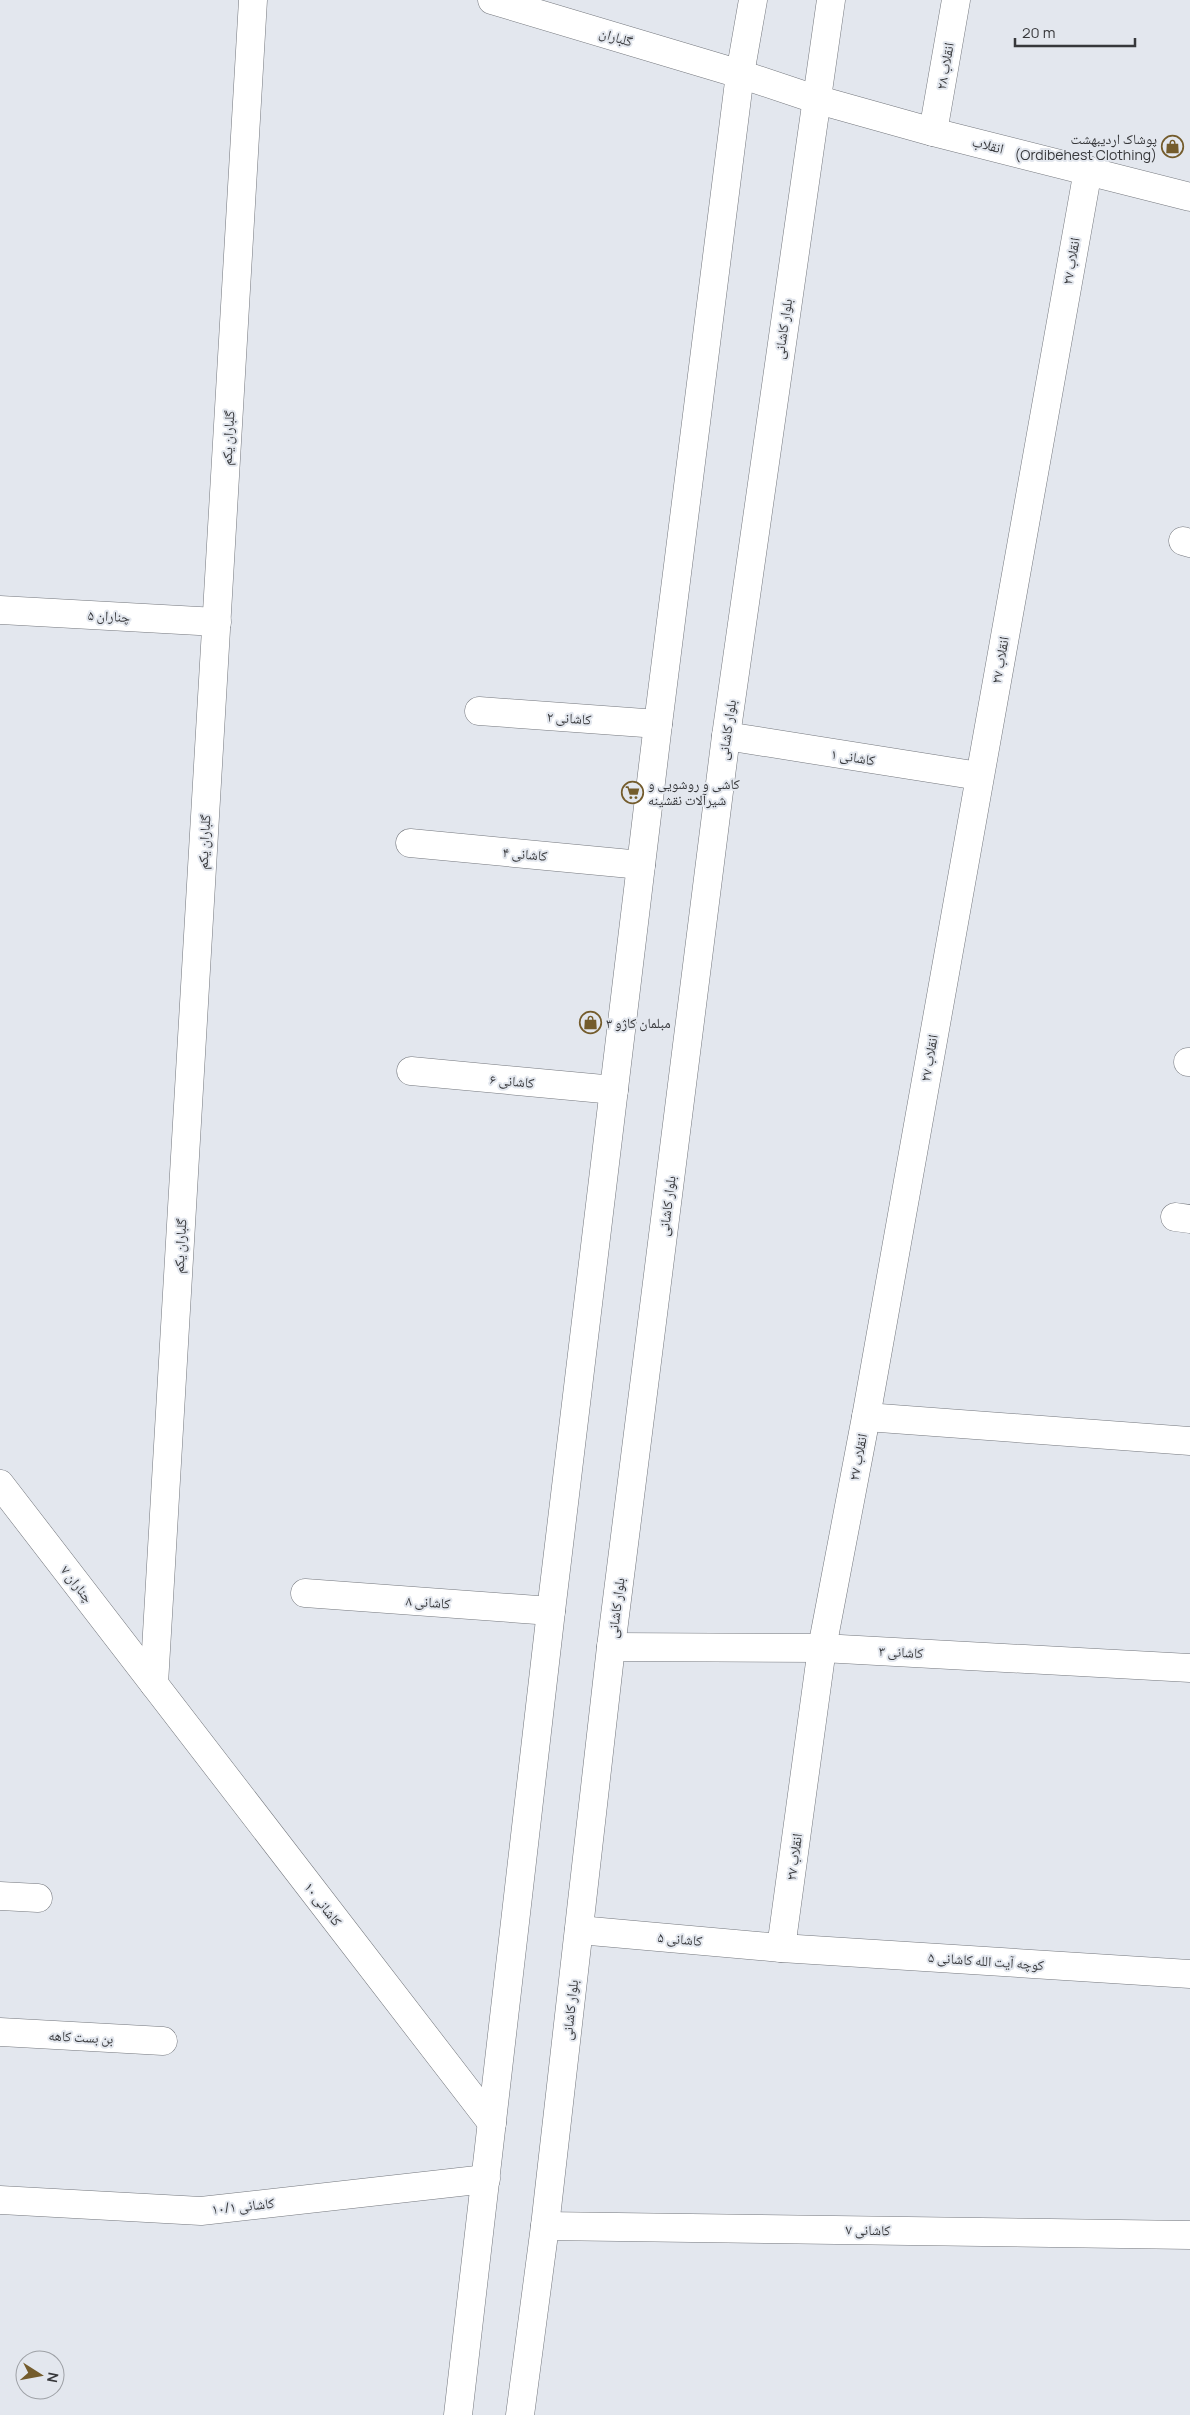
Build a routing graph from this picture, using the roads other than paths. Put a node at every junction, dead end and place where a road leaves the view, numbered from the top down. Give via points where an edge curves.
1 (253, 0) edge
2 (492, 0) edge
3 (753, 0) edge
4 (831, 0) edge
5 (956, 0) edge
6 (740, 74) junction
7 (816, 99) junction
8 (933, 132) junction
9 (1088, 170) junction
10 (1190, 197) edge
11 (0, 610) edge
12 (217, 622) junction
13 (479, 711) dead end
14 (658, 724) junction
15 (726, 736) junction
16 (979, 776) junction
17 (410, 843) dead end
18 (641, 865) junction
19 (411, 1071) dead end
20 (614, 1090) junction
21 (866, 1417) junction
22 (1190, 1441) edge
23 (0, 1484) edge
24 (305, 1594) dead end
25 (550, 1611) junction
26 (611, 1648) junction
27 (822, 1648) junction
28 (1190, 1668) edge
29 (154, 1684) junction
30 (0, 1896) edge
31 (38, 1898) dead end
32 (578, 1930) junction
33 (781, 1948) junction
34 (1190, 1974) edge
35 (0, 2032) edge
36 (162, 2041) dead end
37 (492, 2124) junction
38 (486, 2179) junction
39 (0, 2200) edge
40 (545, 2226) junction
41 (1190, 2235) edge
42 (458, 2415) edge
43 (520, 2415) edge

1 - 12 street, گلباران یکم
2 - 6 street, گلباران
3 - 6 street
4 - 7 street, بلوار کاشانی
5 - 8 street, ۲۸ انقلاب
6 - 7 street, گلباران
6 - 14 street
7 - 8 street, انقلاب
7 - 15 street, بلوار کاشانی
8 - 9 street, انقلاب
9 - 10 street, انقلاب
9 - 16 street, انقلاب ۲۷
11 - 12 street, ۵ چناران
12 - 29 street, گلباران یکم
13 - 14 street, ۲ کاشانی
14 - 18 street
15 - 16 street, ۱ کاشانی
15 - 26 street, بلوار کاشانی
16 - 21 street, انقلاب ۲۷
17 - 18 street, ۴ کاشانی
18 - 20 street
19 - 20 street, ۶ کاشانی
20 - 25 street
21 - 22 street
21 - 27 street, انقلاب ۲۷
23 - 29 street, چناران ۷
24 - 25 street, ۸ کاشانی
25 - 37 street
26 - 27 street, ۳ کاشانی
26 - 32 street, بلوار کاشانی
27 - 28 street, ۳ کاشانی
27 - 33 street, انقلاب ۲۷
29 - 37 street, ۱۰ کاشانی
30 - 31 street
32 - 33 street, ۵ کاشانی
32 - 40 street, بلوار کاشانی
33 - 34 street, کوچه آیت الله کاشانی ۵
35 - 36 street, بن بست کاهه
37 - 38 street
38 - 39 street, ۱۰/۱ کاشانی via 201,2211
38 - 42 street
40 - 41 street, ۷ کاشانی
40 - 43 street, بلوار کاشانی

